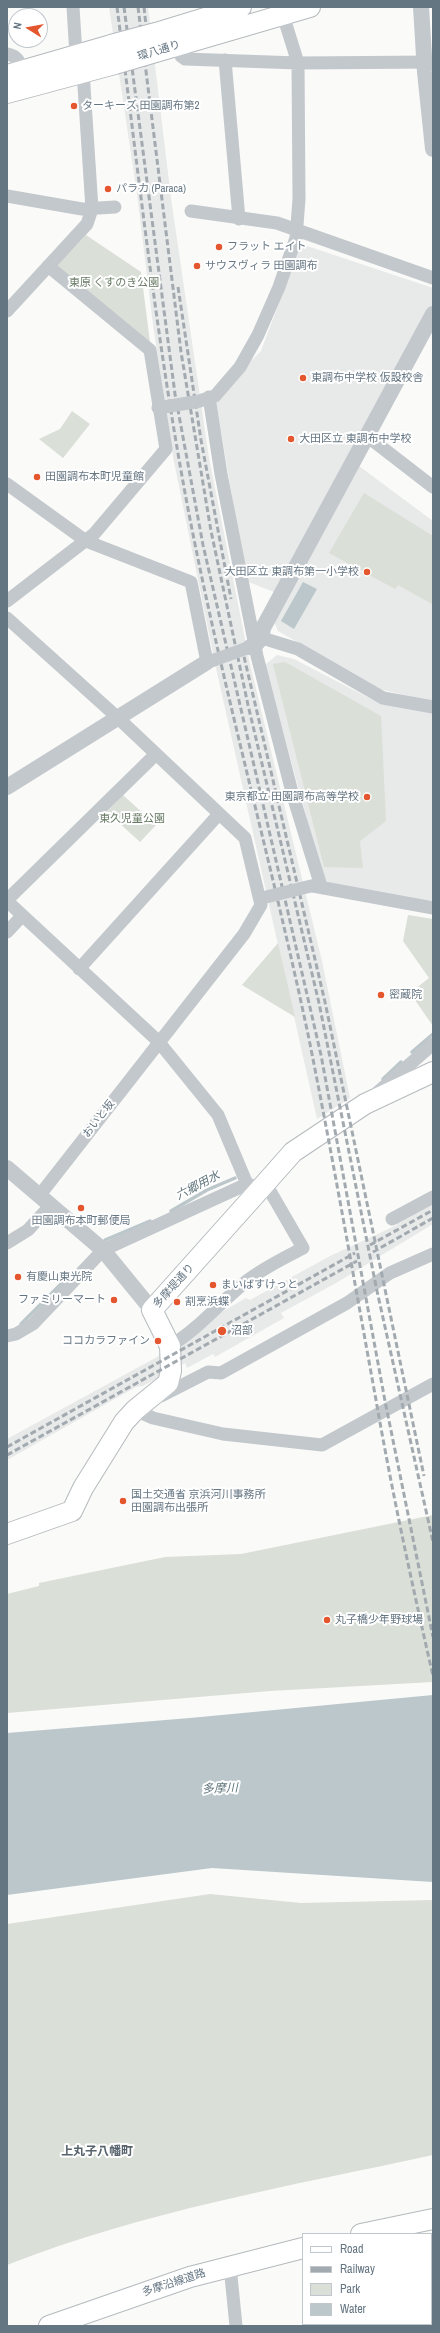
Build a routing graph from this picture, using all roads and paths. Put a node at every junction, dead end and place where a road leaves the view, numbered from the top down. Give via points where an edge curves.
1 (73, 7) edge
2 (241, 7) edge
3 (310, 7) edge
4 (421, 7) edge
5 (283, 15) junction
6 (156, 42) junction
7 (178, 45) junction
8 (7, 54) edge
9 (225, 60) junction
10 (428, 62) edge
11 (80, 63) junction
12 (298, 63) junction
13 (14, 73) edge
14 (7, 93) edge
15 (433, 149) edge
16 (7, 196) edge
17 (115, 207) dead end
18 (92, 209) junction
19 (191, 211) dead end
20 (240, 219) junction
21 (297, 230) junction
22 (48, 266) junction
23 (433, 278) edge
24 (7, 311) edge
25 (433, 314) edge
26 (205, 399) junction
27 (158, 408) junction
28 (367, 436) junction
29 (7, 484) edge
30 (433, 487) edge
31 (86, 541) junction
32 (7, 601) edge
33 (7, 618) edge
34 (256, 644) junction
35 (210, 661) junction
36 (433, 707) edge
37 (117, 717) junction
38 (156, 754) junction
39 (7, 788) edge
40 (219, 814) junction
41 (316, 886) junction
42 (262, 897) junction
43 (7, 900) edge
44 (433, 908) edge
45 (22, 916) junction
46 (7, 932) edge
47 (79, 969) junction
48 (158, 1041) junction
49 (433, 1044) edge
50 (433, 1072) edge
51 (365, 1104) junction
52 (7, 1168) edge
53 (255, 1186) junction
54 (433, 1197) edge
55 (45, 1201) junction
56 (392, 1219) dead end
57 (7, 1243) edge
58 (103, 1250) junction
59 (433, 1254) edge
60 (152, 1310) junction
61 (7, 1336) edge
62 (170, 1346) junction
63 (433, 1384) edge
64 (156, 1393) junction
65 (135, 1410) junction
66 (7, 1534) edge
67 (433, 2219) edge
68 (366, 2233) edge
69 (302, 2248) edge
70 (230, 2266) junction
71 (49, 2326) edge
72 (236, 2326) edge

1 - 11 street
2 - 6 main road, 環八通り
3 - 5 main road, 環八通り
4 - 10 street
5 - 7 main road, 環八通り
5 - 12 street
6 - 7 main road, 環八通り
6 - 11 main road, 環八通り, bridge
7 - 9 street via 181,56 185,59
8 - 13 street via 18,58
9 - 12 street
9 - 20 street
10 - 12 street
10 - 15 street
11 - 13 main road, 環八通り
11 - 14 main road, 環八通り
11 - 18 street
12 - 21 street
16 - 18 street
17 - 18 street
18 - 22 street via 87,224
19 - 20 street
20 - 21 street via 277,223
21 - 23 street
21 - 26 street via 279,287 258,335 240,367 215,396
22 - 24 street
22 - 27 street via 150,350
25 - 28 street
26 - 27 street, bridge
26 - 34 street
27 - 31 street via 166,449
28 - 30 street
28 - 34 street
29 - 31 street
31 - 32 street
31 - 35 street via 191,582
33 - 37 street
34 - 35 street, bridge
34 - 36 street via 298,649 383,698
34 - 41 street
35 - 37 street
37 - 38 street
37 - 39 street
38 - 40 street
38 - 43 street
40 - 42 street via 245,838
40 - 47 street
41 - 42 street, bridge
41 - 44 street
42 - 48 street, おいと坂 via 261,906 244,934
43 - 45 street
45 - 46 street
45 - 47 street
47 - 48 street
48 - 53 street via 218,1115
48 - 55 street, おいと坂
49 - 51 street
50 - 51 main road, 多摩堤通り
51 - 53 main road, 多摩堤通り via 293,1152
52 - 55 street
53 - 58 street
53 - 60 main road, 多摩堤通り
53 - 62 street via 270,1190 303,1248 270,1265 247,1281 191,1332
54 - 56 street
55 - 57 street, おいと坂 via 28,1230
55 - 58 street
58 - 60 street
58 - 61 street via 33,1324
59 - 64 street via 390,1274 347,1303 221,1373 208,1372 161,1396
60 - 62 main road, 多摩堤通り
62 - 64 main road, 多摩堤通り via 171,1371 168,1383
63 - 65 street via 322,1445 224,1434 153,1418
64 - 65 main road, 多摩堤通り
65 - 66 main road, 多摩堤通り via 104,1454 72,1511
67 - 68 main road
69 - 70 main road, 多摩沿線道路
70 - 71 main road, 多摩沿線道路 via 153,2289
70 - 72 street

